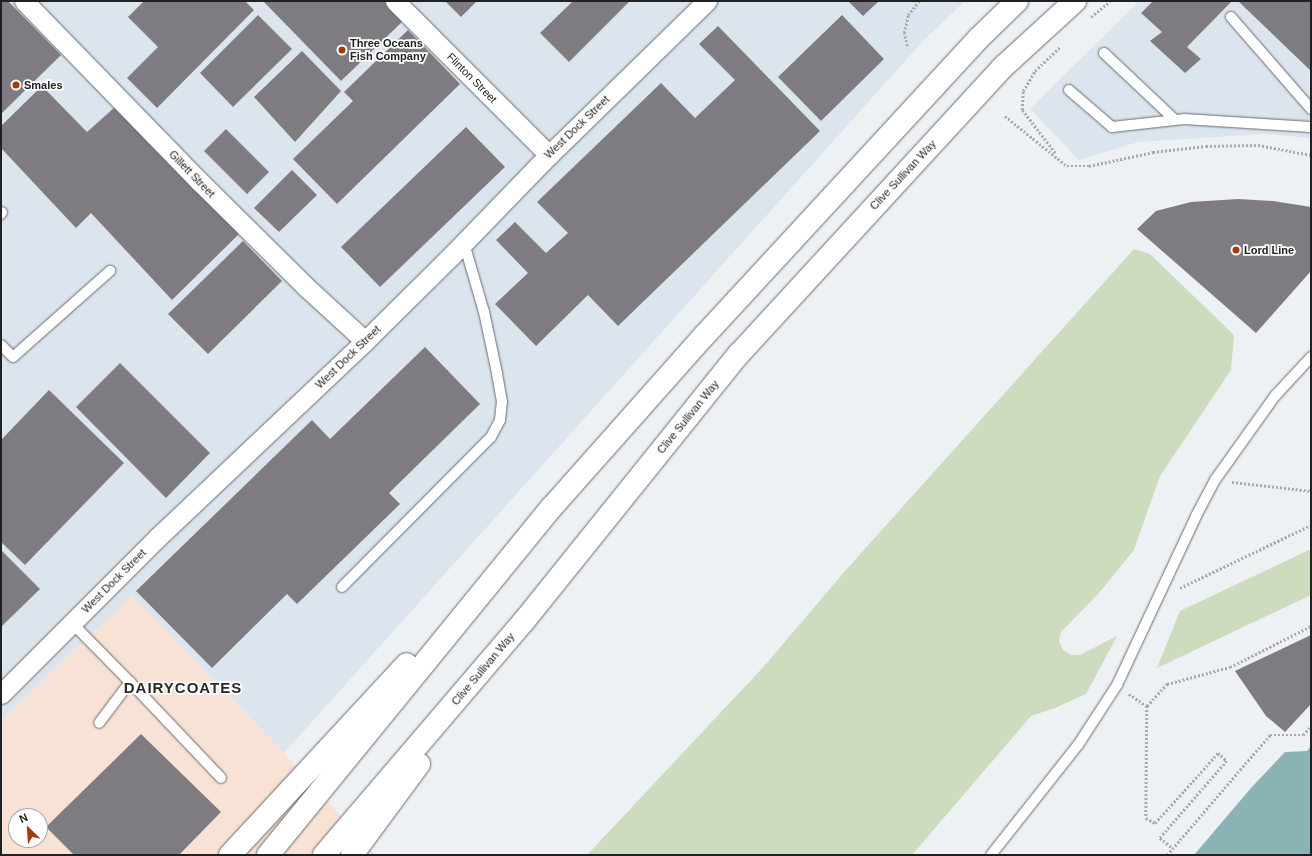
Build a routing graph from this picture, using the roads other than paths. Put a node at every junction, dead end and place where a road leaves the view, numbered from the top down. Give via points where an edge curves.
1 (24, 1) edge
2 (395, 1) edge
3 (707, 1) edge
4 (1017, 1) edge
5 (1075, 1) edge
6 (1231, 17) dead end
7 (1104, 53) dead end
8 (1069, 90) dead end
9 (1311, 109) edge
10 (1174, 119) junction
11 (1311, 127) edge
12 (549, 155) junction
13 (464, 243) junction
14 (110, 271) dead end
15 (365, 341) junction
16 (1, 345) edge
17 (1311, 357) edge
18 (552, 507) junction
19 (342, 587) dead end
20 (524, 621) junction
21 (72, 623) junction
22 (130, 682) junction
23 (1, 694) edge
24 (100, 723) dead end
25 (221, 778) dead end
26 (230, 855) edge
27 (268, 855) edge
28 (324, 855) edge
29 (352, 855) edge
30 (991, 855) edge

1 - 15 street, Gillett Street via 199,181 305,286
2 - 12 street, Flinton Street
3 - 12 street, West Dock Street
4 - 18 highway via 968,49 704,336
5 - 20 highway, Clive Sullivan Way via 1003,67 739,354
6 - 9 lane
7 - 10 lane
8 - 10 lane via 1112,127
10 - 11 lane via 1262,122
12 - 13 street, West Dock Street
13 - 15 street, West Dock Street
13 - 19 lane via 484,312 497,373 502,402 500,420 491,437
14 - 16 lane via 13,357
15 - 21 street, West Dock Street via 158,537
17 - 30 lane via 1275,396 1216,480 1196,516 1116,685 1078,744
18 - 26 highway
18 - 27 highway
20 - 28 highway, Clive Sullivan Way
20 - 29 highway
21 - 22 lane
21 - 23 street, West Dock Street
22 - 24 lane
22 - 25 lane

